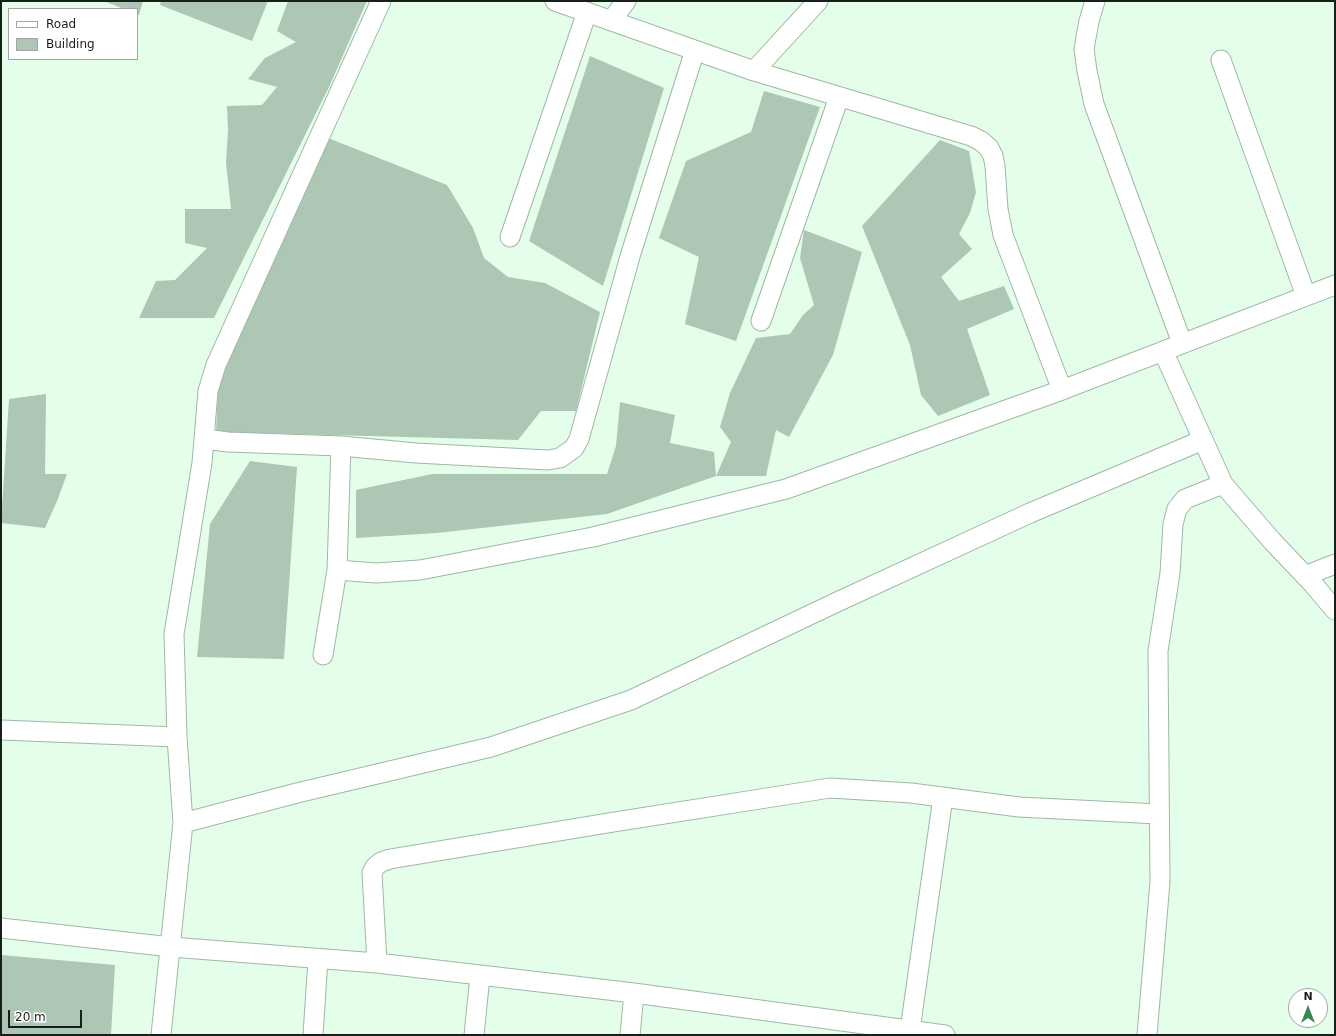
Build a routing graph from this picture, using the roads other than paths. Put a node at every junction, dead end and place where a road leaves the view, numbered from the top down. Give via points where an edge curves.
1 (381, 1) edge
2 (555, 1) edge
3 (626, 1) edge
4 (818, 1) edge
5 (1095, 1) edge
6 (587, 12) junction
7 (610, 21) junction
8 (695, 50) junction
9 (1221, 60) dead end
10 (754, 71) junction
11 (839, 97) junction
12 (510, 237) dead end
13 (1335, 285) edge
14 (1306, 296) junction
15 (761, 321) dead end
16 (1182, 343) junction
17 (1163, 351) junction
18 (1062, 390) junction
19 (204, 439) junction
20 (1203, 440) junction
21 (341, 446) junction
22 (1223, 484) junction
23 (1335, 564) edge
24 (337, 570) junction
25 (1305, 576) junction
26 (1335, 610) edge
27 (322, 655) dead end
28 (1, 730) edge
29 (177, 737) junction
30 (943, 797) junction
31 (1159, 814) junction
32 (183, 822) junction
33 (1, 928) edge
34 (171, 947) junction
35 (318, 959) junction
36 (377, 963) junction
37 (480, 976) junction
38 (634, 993) junction
39 (910, 1030) junction
40 (880, 1031) edge
41 (161, 1035) edge
42 (313, 1035) edge
43 (474, 1035) edge
44 (630, 1035) edge
45 (945, 1035) edge
46 (1147, 1035) edge

1 - 19 street via 216,365 208,391
2 - 6 street
3 - 7 street
4 - 10 street
5 - 16 street via 1084,49 1094,104
6 - 7 street
6 - 12 street
7 - 8 street
8 - 10 street
8 - 21 street via 631,253 579,439 574,448 560,458 548,460
9 - 14 street
10 - 11 street
11 - 15 street
11 - 18 street via 971,136 989,148 995,166 1002,235
13 - 14 street
14 - 16 street
16 - 17 street
17 - 18 street
17 - 20 street
18 - 24 street via 786,489 593,537 420,570 376,573
19 - 21 street
19 - 29 street via 174,634
20 - 22 street
20 - 32 street via 1030,513 632,700 491,747
21 - 24 street
22 - 25 street
22 - 31 street via 1185,499 1177,509 1173,524 1170,573 1158,651
23 - 25 street
24 - 27 street
25 - 26 street
28 - 29 street
29 - 32 street
30 - 31 street via 1019,807
30 - 36 street via 830,788 390,859 381,862 372,873
30 - 39 street
31 - 46 street via 1160,882
32 - 34 street
33 - 34 street
34 - 35 street
34 - 41 street
35 - 36 street
35 - 42 street
36 - 37 street
37 - 38 street
37 - 43 street
38 - 40 street
38 - 44 street
39 - 40 street
39 - 45 street

